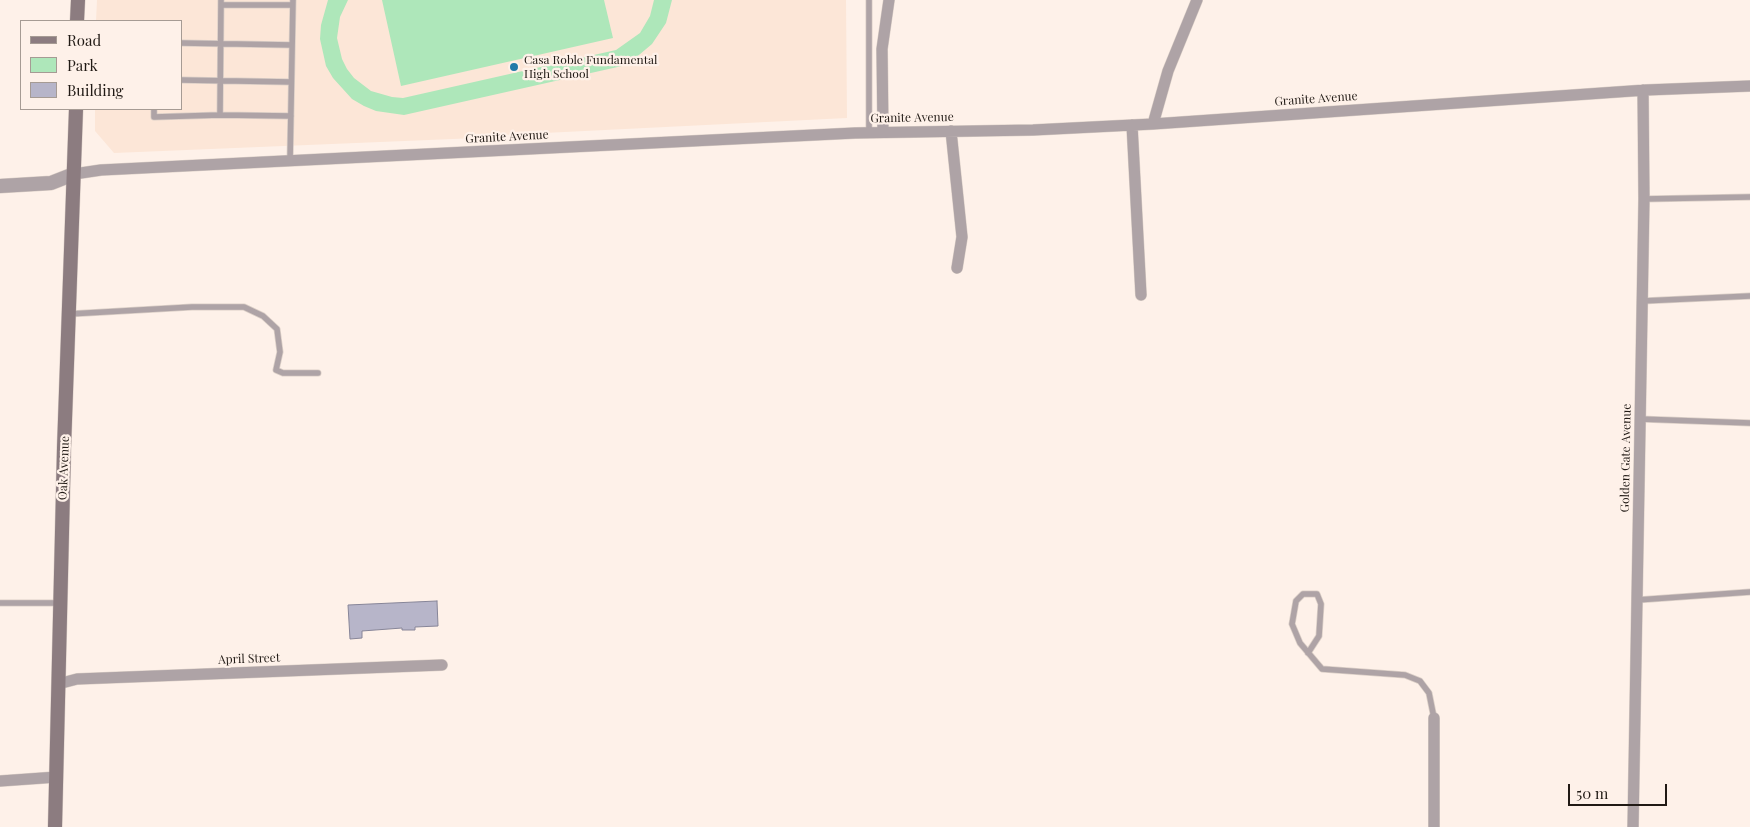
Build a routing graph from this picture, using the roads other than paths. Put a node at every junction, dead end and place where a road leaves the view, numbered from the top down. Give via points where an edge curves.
1 (78, 0) edge
2 (869, 0) edge
3 (889, 0) edge
4 (1197, 0) edge
5 (221, 2) edge
6 (293, 3) edge
7 (77, 20) edge
8 (182, 43) edge
9 (221, 44) junction
10 (292, 45) junction
11 (182, 80) edge
12 (220, 81) junction
13 (291, 82) junction
14 (1750, 86) edge
15 (1643, 90) junction
16 (76, 110) edge
17 (154, 110) edge
18 (220, 115) junction
19 (291, 116) junction
20 (1153, 124) junction
21 (1132, 125) junction
22 (951, 131) junction
23 (883, 132) junction
24 (870, 133) junction
25 (290, 162) junction
26 (74, 174) junction
27 (0, 186) edge
28 (1750, 197) edge
29 (1644, 199) junction
30 (957, 268) dead end
31 (1141, 295) dead end
32 (1750, 296) edge
33 (1642, 301) junction
34 (69, 314) junction
35 (318, 373) dead end
36 (1640, 419) junction
37 (1750, 423) edge
38 (1750, 592) edge
39 (1637, 600) junction
40 (0, 603) edge
41 (60, 603) junction
42 (1308, 653) junction
43 (442, 665) dead end
44 (58, 684) junction
45 (1434, 718) joint
46 (57, 776) junction
47 (0, 780) edge
48 (55, 827) edge
49 (1434, 827) edge
50 (1633, 827) edge

1 - 7 main road
2 - 24 lane
3 - 23 street via 882,49
4 - 20 street via 1168,71
5 - 6 lane
5 - 9 lane
6 - 10 lane
8 - 9 lane
9 - 10 lane
9 - 12 lane
10 - 13 lane
11 - 12 lane
12 - 13 lane
12 - 18 lane
13 - 19 lane
14 - 15 street, Granite Avenue
15 - 20 street, Granite Avenue
15 - 29 street, Golden Gate Avenue
16 - 26 main road, Oak Avenue
17 - 18 lane via 154,117
18 - 19 lane
19 - 25 lane
20 - 21 street, Granite Avenue
21 - 22 street, Granite Avenue
21 - 31 street
22 - 23 street, Granite Avenue
22 - 30 street via 962,237
23 - 24 street, Granite Avenue
24 - 25 street, Granite Avenue
25 - 26 street, Granite Avenue
26 - 27 street via 51,183
26 - 34 main road, Oak Avenue
28 - 29 lane
29 - 33 street, Golden Gate Avenue
32 - 33 lane
33 - 36 street, Golden Gate Avenue
34 - 35 lane via 244,307 264,316 277,329 280,352 276,370
34 - 41 main road, Oak Avenue
36 - 37 lane
36 - 39 street, Golden Gate Avenue
38 - 39 lane
39 - 50 street, Golden Gate Avenue
40 - 41 lane
41 - 44 main road, Oak Avenue
42 - 42 lane via 1294,634 1292,624 1296,601 1303,594 1317,594 1321,604 1319,636
42 - 45 lane via 1322,669 1405,675 1420,681 1428,693
43 - 44 street, April Street via 77,679
44 - 46 main road, Oak Avenue
45 - 49 street
46 - 47 street
46 - 48 main road, Oak Avenue

